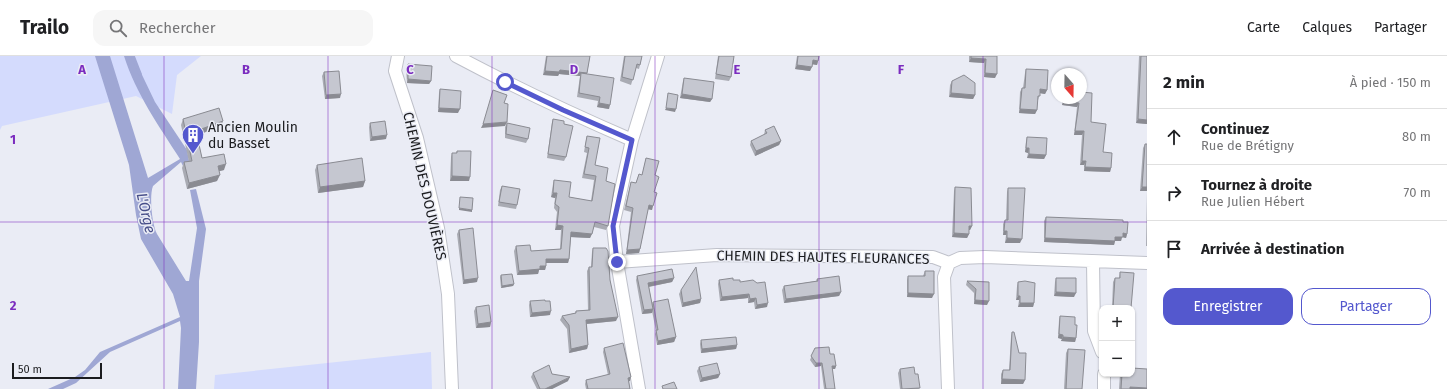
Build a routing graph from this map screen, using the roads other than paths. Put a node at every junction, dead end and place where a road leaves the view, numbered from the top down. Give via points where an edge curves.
1 (398, 56) edge
2 (456, 56) edge
3 (658, 56) edge
4 (632, 140) junction
5 (617, 262) junction
6 (1093, 262) junction
7 (949, 263) junction
8 (1147, 263) edge
9 (1099, 344) edge
10 (1104, 377) edge
11 (452, 389) edge
12 (639, 389) edge
13 (948, 389) edge
14 (1104, 389) edge

1 - 11 street, CHEMIN DES DOUVIÈRES via 395,71 417,138 438,228 448,294
2 - 4 street via 548,103
3 - 4 street
4 - 5 street via 613,226
5 - 7 street, CHEMIN DES HAUTES FLEURANCES via 717,255 933,257
5 - 12 street
6 - 7 street, CHEMIN DES HAUTES FLEURANCES via 985,257 960,258
6 - 8 street, CHEMIN DES HAUTES FLEURANCES
6 - 9 street via 1094,331
7 - 13 street via 944,277
10 - 14 street

